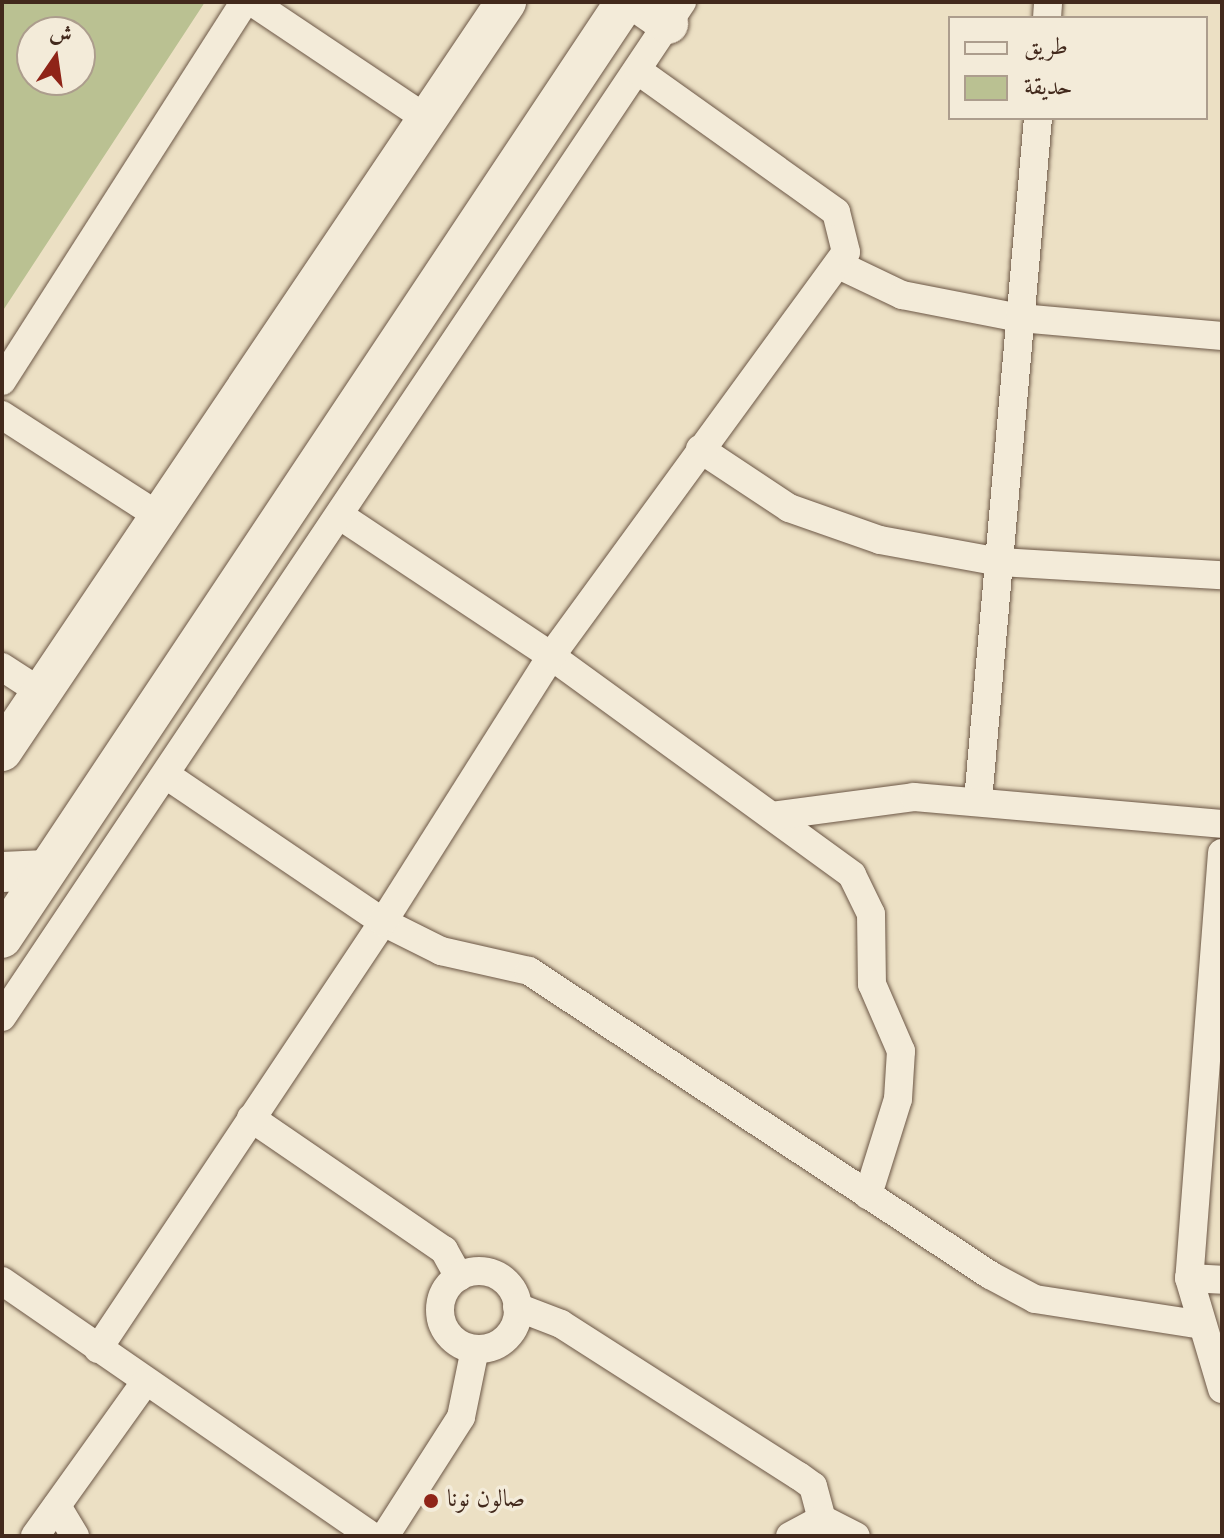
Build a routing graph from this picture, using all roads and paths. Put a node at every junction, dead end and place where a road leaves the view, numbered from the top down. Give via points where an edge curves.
1 (244, 2) edge
2 (252, 2) edge
3 (506, 2) edge
4 (625, 2) edge
5 (662, 9) edge
6 (638, 71) junction
7 (427, 119) junction
8 (1038, 120) edge
9 (839, 265) junction
10 (1020, 318) junction
11 (1222, 336) edge
12 (2, 381) edge
13 (2, 415) edge
14 (700, 449) junction
15 (160, 517) junction
16 (342, 517) junction
17 (1000, 562) junction
18 (1222, 575) edge
19 (551, 656) junction
20 (2, 667) edge
21 (42, 693) junction
22 (2, 751) edge
23 (166, 775) junction
24 (978, 801) junction
25 (772, 816) junction
26 (1222, 824) edge
27 (1222, 853) edge
28 (46, 870) junction
29 (2, 872) edge
30 (1220, 905) edge
31 (383, 922) junction
32 (2, 938) edge
33 (2, 1017) edge
34 (251, 1118) junction
35 (868, 1195) junction
36 (459, 1277) junction
37 (1189, 1278) junction
38 (1222, 1280) edge
39 (2, 1281) edge
40 (517, 1307) junction
41 (1202, 1325) junction
42 (98, 1349) junction
43 (475, 1349) junction
44 (144, 1384) junction
45 (1222, 1389) edge
46 (57, 1506) junction
47 (822, 1519) junction
48 (35, 1536) edge
49 (75, 1536) edge
50 (372, 1536) edge
51 (385, 1536) edge
52 (790, 1536) edge
53 (856, 1536) edge

1 - 12 street
2 - 7 street
3 - 7 main road
4 - 28 main road
5 - 6 street
6 - 9 street via 836,212 847,238
6 - 16 street
7 - 15 main road
8 - 10 street
9 - 10 street via 902,295
9 - 14 street
10 - 11 street
10 - 17 street
13 - 15 street
14 - 17 street via 741,481 828,526
14 - 19 street
15 - 21 main road
16 - 19 street
16 - 23 street
17 - 18 street
17 - 24 street
19 - 25 street
19 - 31 street
20 - 21 street
21 - 22 main road
23 - 31 street
23 - 33 street
24 - 25 street via 882,798
24 - 26 street
25 - 35 street via 852,875 871,914 872,984 898,1040 902,1075
27 - 30 street
28 - 29 main road
28 - 32 main road
30 - 37 street
31 - 34 street
31 - 35 street via 441,951 529,971
34 - 36 street via 444,1250
34 - 42 street
35 - 41 street via 1035,1299
36 - 40 street via 480,1272 501,1279
36 - 43 street via 445,1291 441,1319 457,1343
37 - 38 street
37 - 41 street
39 - 42 street
40 - 43 street via 503,1341
40 - 47 street via 561,1324 799,1476 821,1501
41 - 45 street
42 - 44 street
43 - 51 street via 461,1417
44 - 46 street
44 - 50 street
46 - 48 street
46 - 49 street
47 - 52 street
47 - 53 street

